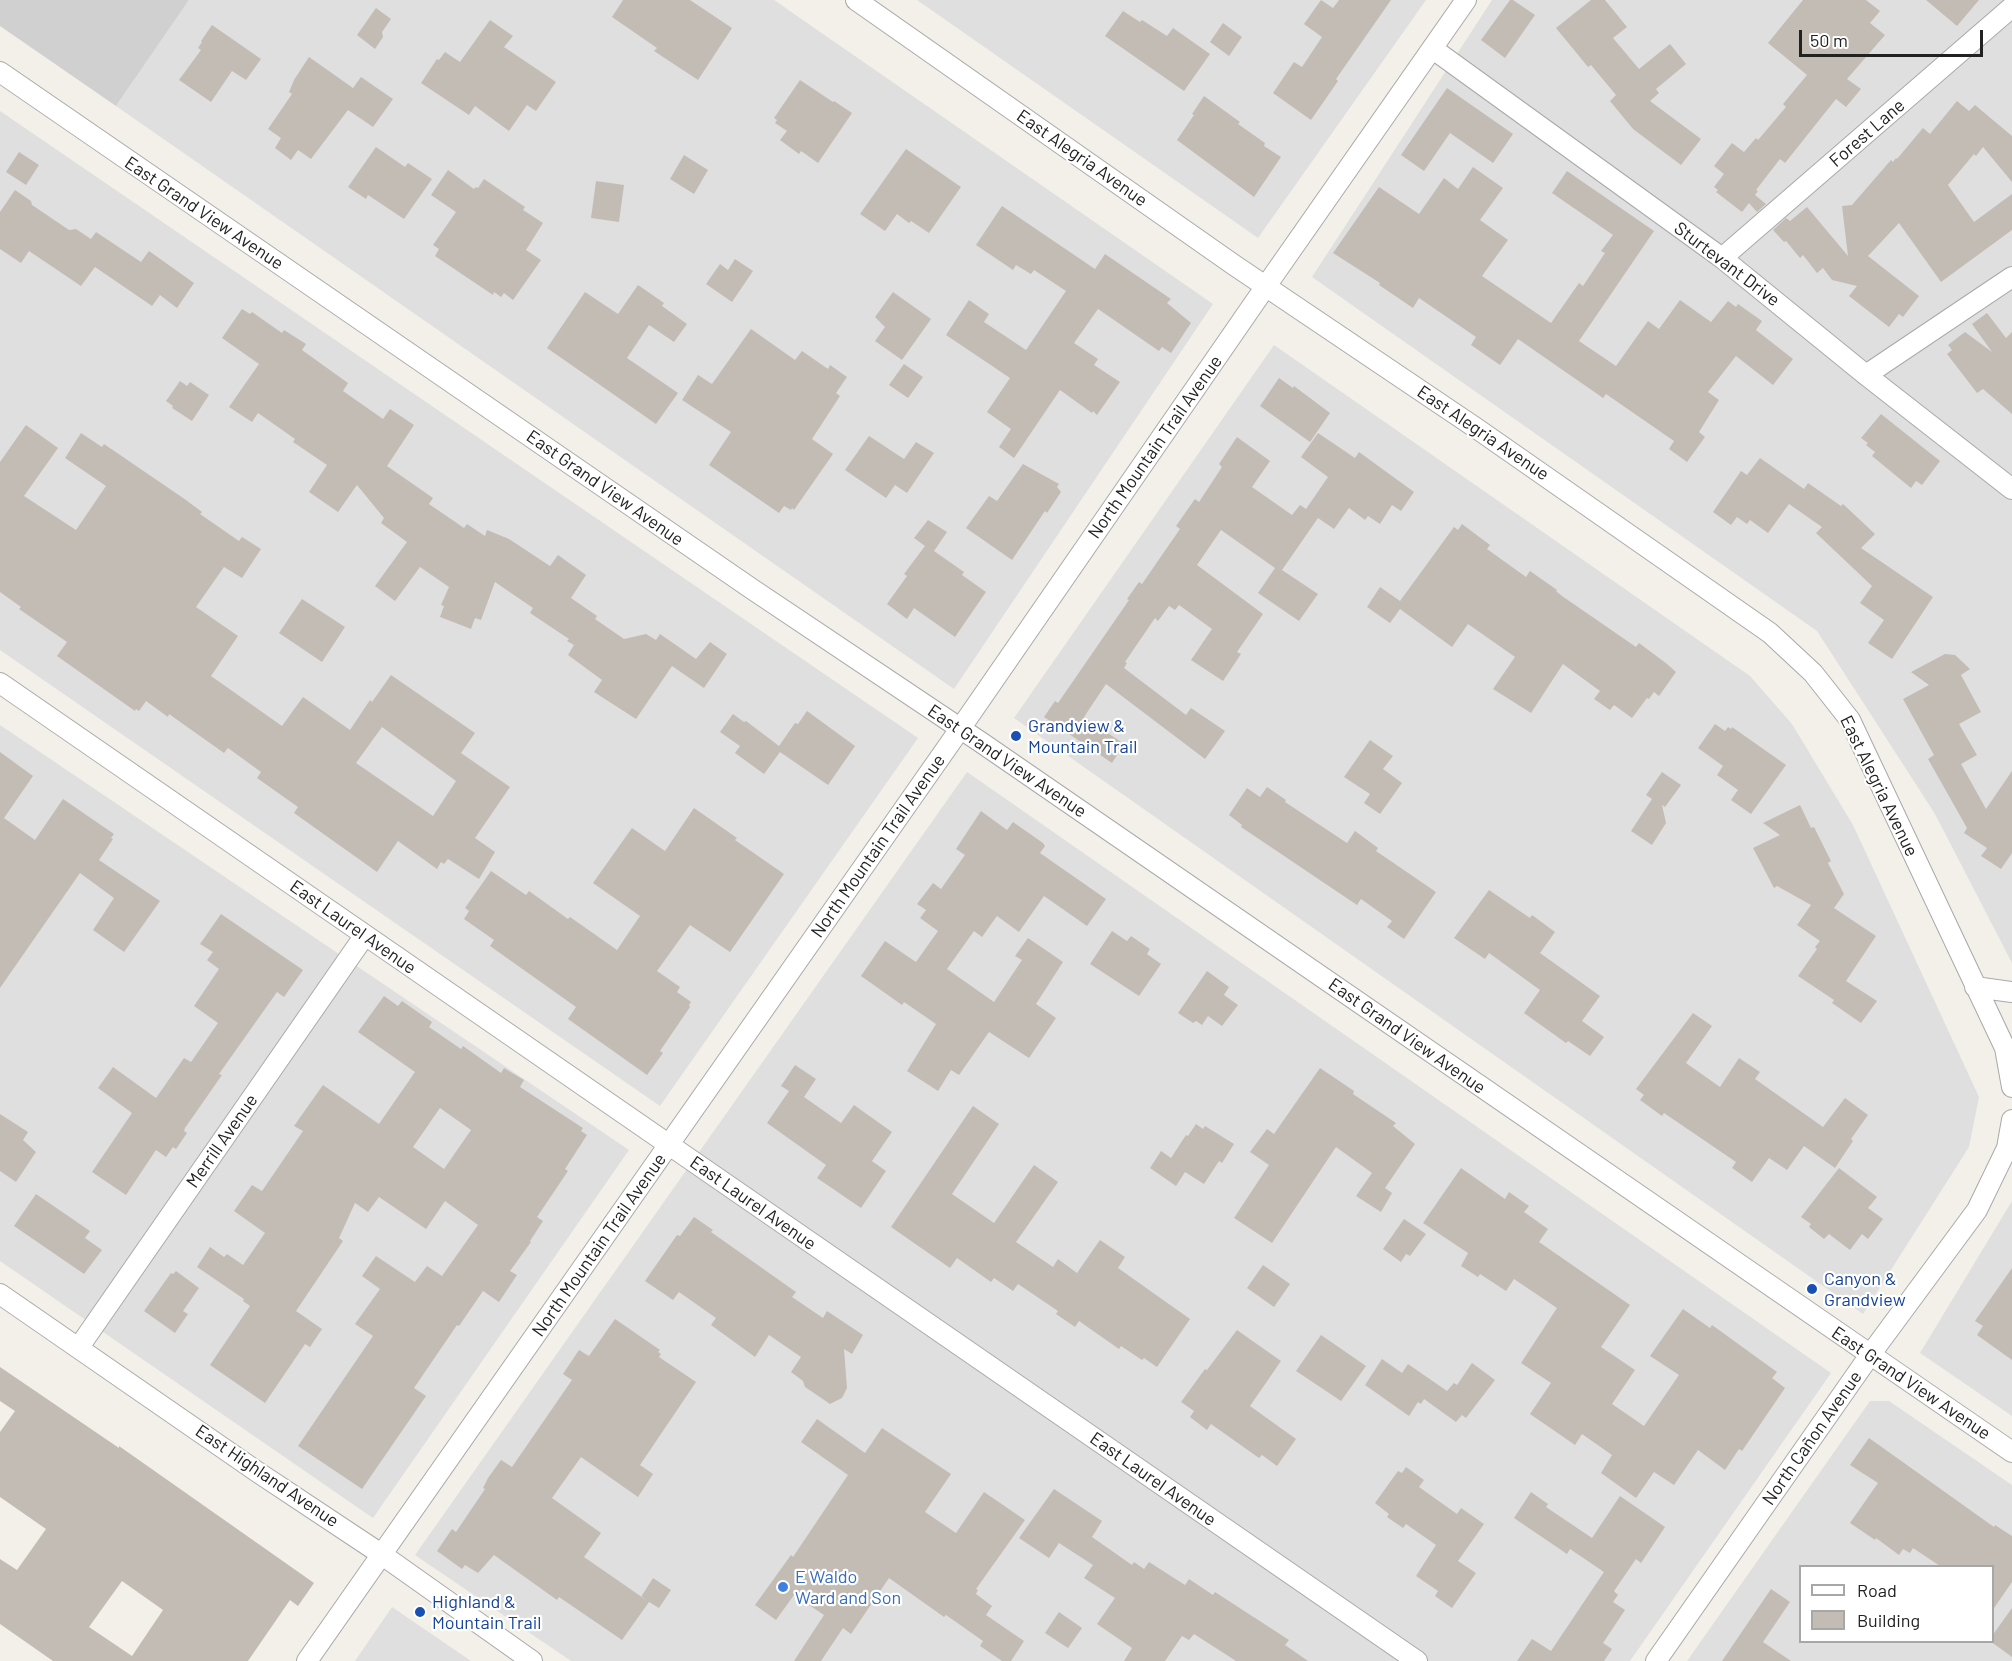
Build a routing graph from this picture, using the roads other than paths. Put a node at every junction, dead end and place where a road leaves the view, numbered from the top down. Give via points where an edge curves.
1 (856, 0) edge
2 (1466, 0) edge
3 (2012, 7) edge
4 (1433, 50) junction
5 (0, 72) edge
6 (1722, 258) junction
7 (2012, 277) edge
8 (1266, 286) junction
9 (1866, 375) junction
10 (2012, 489) edge
11 (0, 683) edge
12 (960, 729) junction
13 (365, 935) junction
14 (1975, 987) junction
15 (2012, 992) edge
16 (2012, 1087) edge
17 (2012, 1120) edge
18 (669, 1146) junction
19 (0, 1294) edge
20 (79, 1347) junction
21 (1870, 1355) junction
22 (2012, 1452) edge
23 (381, 1554) junction
24 (307, 1661) edge
25 (532, 1661) edge
26 (1417, 1661) edge
27 (1656, 1661) edge

1 - 8 street, East Alegria Avenue
2 - 4 street, North Mountain Trail Avenue
3 - 6 street, Forest Lane
4 - 6 street, Sturtevant Drive
4 - 8 street, North Mountain Trail Avenue
5 - 12 street, East Grand View Avenue
6 - 9 street, Sturtevant Drive
7 - 9 street
8 - 12 street, North Mountain Trail Avenue
8 - 14 street, East Alegria Avenue via 1770,633 1813,673 1850,720
9 - 10 street, Sturtevant Drive
11 - 13 street, East Laurel Avenue
12 - 18 street, North Mountain Trail Avenue
12 - 21 street, East Grand View Avenue
13 - 18 street, East Laurel Avenue
13 - 20 street, Merrill Avenue
14 - 15 street
14 - 16 street via 2005,1048
17 - 21 street, North Cañon Avenue via 2007,1148 1977,1210
18 - 23 street, North Mountain Trail Avenue
18 - 26 street, East Laurel Avenue
19 - 20 street, East Highland Avenue
20 - 23 street, East Highland Avenue
21 - 22 street, East Grand View Avenue
21 - 27 street, North Cañon Avenue
23 - 24 street, North Mountain Trail Avenue
23 - 25 street, East Highland Avenue

